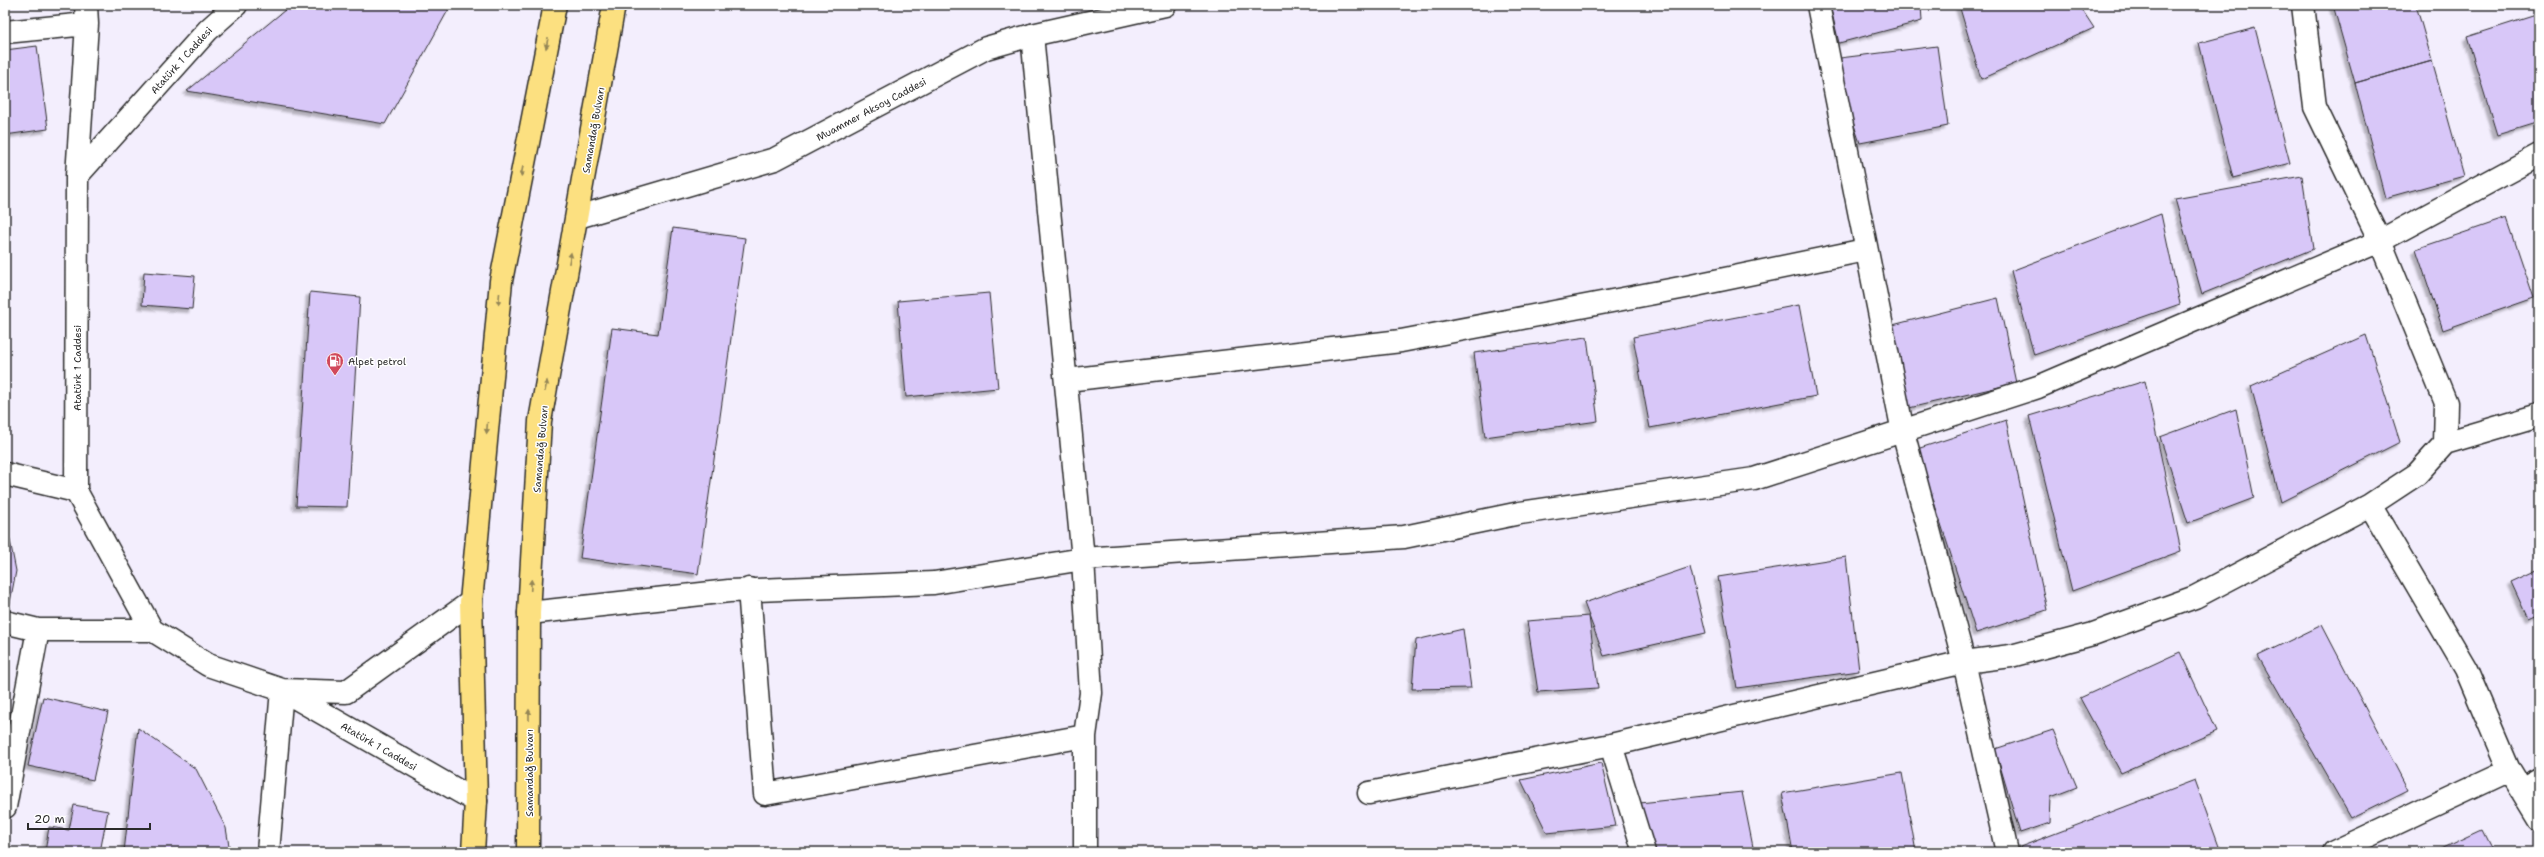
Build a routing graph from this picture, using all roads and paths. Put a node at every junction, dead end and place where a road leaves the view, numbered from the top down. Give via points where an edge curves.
1 (236, 5) edge
2 (555, 5) edge
3 (614, 5) edge
4 (1165, 5) edge
5 (1818, 5) edge
6 (2302, 5) edge
7 (86, 15) edge
8 (5, 32) edge
9 (1032, 35) junction
10 (2539, 155) edge
11 (77, 176) junction
12 (578, 217) junction
13 (2380, 241) junction
14 (1865, 250) junction
15 (1067, 380) junction
16 (2539, 415) edge
17 (1903, 432) junction
18 (2444, 443) junction
19 (5, 474) edge
20 (76, 491) junction
21 (2370, 505) junction
22 (1084, 559) junction
23 (749, 589) junction
24 (471, 602) junction
25 (529, 613) junction
26 (5, 622) edge
27 (38, 630) junction
28 (152, 630) junction
29 (1964, 662) junction
30 (282, 690) junction
31 (1085, 736) junction
32 (1611, 745) junction
33 (2509, 770) junction
34 (2530, 785) edge
35 (1369, 793) dead end
36 (476, 801) junction
37 (5, 807) edge
38 (2539, 819) edge
39 (268, 852) edge
40 (473, 852) edge
41 (528, 852) edge
42 (1085, 852) edge
43 (1644, 852) edge
44 (2007, 852) edge
45 (2334, 852) edge

1 - 11 street, Atatürk 1 Caddesi via 208,30
2 -> 24 highway via 501,281
3 - 12 highway, Samandağ Bulvarı
4 - 9 street, Muammer Aksoy Caddesi
5 - 14 street
6 - 13 street via 2315,107
7 - 8 street
7 - 11 street
9 - 12 street, Muammer Aksoy Caddesi via 986,48 775,159
9 - 15 street
10 - 13 street
11 - 20 street, Atatürk 1 Caddesi
25 -> 12 highway, Samandağ Bulvarı via 540,421
13 - 17 street via 2038,387
13 - 18 street via 2446,403
14 - 15 street via 1401,341
14 - 17 street
15 - 22 street
16 - 18 street
17 - 22 street via 1754,479 1520,514 1404,537
17 - 29 street
18 - 21 street via 2417,474
19 - 20 street
20 - 28 street, Atatürk 1 Caddesi
21 - 29 street via 2195,597 2093,634 2011,656
21 - 33 street via 2466,669
22 - 23 street via 934,583
22 - 31 street via 1091,693
23 - 25 street
23 - 31 street via 765,794
24 - 30 street, Atatürk 1 Caddesi via 346,692
24 - 36 highway
41 -> 25 highway, Samandağ Bulvarı
26 - 27 street
27 - 28 street
27 - 37 street
28 - 30 street, Atatürk 1 Caddesi via 208,665
29 - 32 street
29 - 44 street
30 - 36 street, Atatürk 1 Caddesi
30 - 39 street
31 - 42 street
32 - 35 street
32 - 43 street
33 - 34 street
33 - 45 street
34 - 38 street
36 - 40 highway

